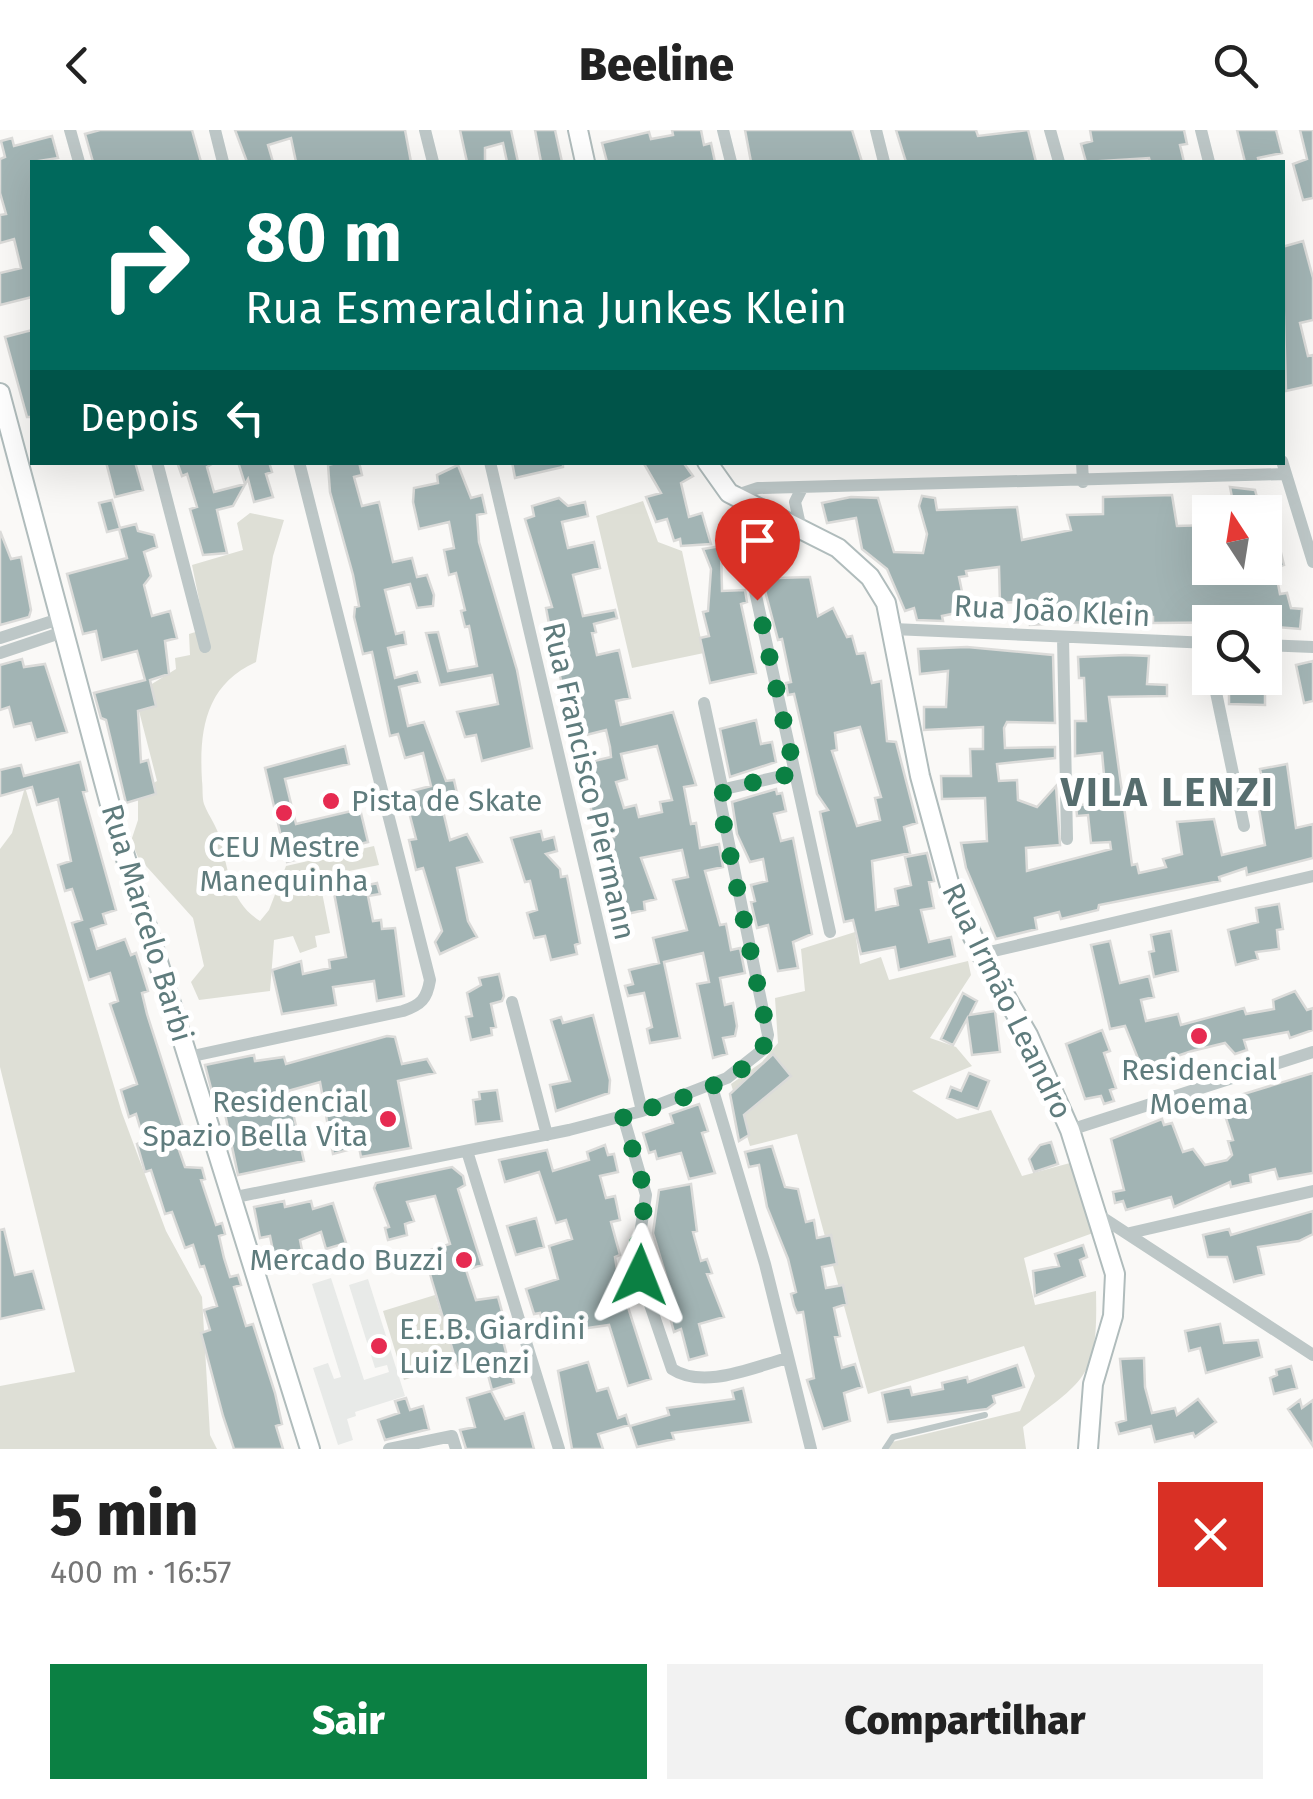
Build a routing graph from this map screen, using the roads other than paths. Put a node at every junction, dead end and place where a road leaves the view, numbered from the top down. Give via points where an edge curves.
1 (70, 130) edge
2 (215, 130) edge
3 (426, 130) edge
4 (578, 130) edge
5 (724, 130) edge
6 (876, 130) edge
7 (1050, 130) edge
8 (1201, 130) edge
9 (78, 160) edge
10 (222, 160) edge
11 (433, 160) edge
12 (585, 160) edge
13 (731, 160) edge
14 (884, 160) edge
15 (1059, 160) edge
16 (1208, 160) edge
17 (0, 393) edge
18 (158, 465) edge
19 (300, 465) edge
20 (491, 465) edge
21 (708, 465) edge
22 (1082, 465) edge
23 (1284, 468) edge
24 (1083, 482) junction
25 (802, 488) junction
26 (739, 500) junction
27 (800, 525) junction
28 (1313, 562) edge
29 (61, 626) junction
30 (893, 629) junction
31 (0, 638) edge
32 (1062, 638) junction
33 (1192, 642) edge
34 (1282, 645) edge
35 (1313, 646) edge
36 (206, 647) dead end
37 (0, 653) edge
38 (1217, 695) edge
39 (704, 703) dead end
40 (795, 773) junction
41 (723, 792) junction
42 (1244, 826) dead end
43 (1068, 839) dead end
44 (1313, 876) edge
45 (830, 932) dead end
46 (981, 954) junction
47 (512, 1002) dead end
48 (1313, 1052) edge
49 (188, 1057) junction
50 (712, 1087) junction
51 (642, 1110) junction
52 (623, 1116) junction
53 (1070, 1130) junction
54 (547, 1135) junction
55 (467, 1152) junction
56 (1313, 1191) edge
57 (231, 1198) junction
58 (1100, 1216) junction
59 (1130, 1232) junction
60 (1313, 1355) edge
61 (788, 1358) junction
62 (985, 1415) dead end
63 (310, 1449) edge
64 (389, 1449) edge
65 (456, 1449) edge
66 (558, 1449) edge
67 (811, 1449) edge
68 (885, 1449) edge
69 (1088, 1449) edge

1 - 9 street
2 - 10 street
3 - 11 street
4 - 12 street
5 - 13 street
6 - 14 street
7 - 15 street
8 - 16 street
17 - 29 street, Rua Marcelo Barbi
18 - 36 street
19 - 49 street via 430,980 428,993 419,1006 402,1011
20 - 51 street, Rua Francisco Piermann
21 - 26 street, Rua Irmão Leandro
22 - 24 street
23 - 24 street
23 - 28 street
24 - 25 street
25 - 26 street via 752,489
25 - 27 street via 795,502
26 - 27 street, Rua Irmão Leandro
26 - 40 street
27 - 30 street, Rua Irmão Leandro via 870,577
29 - 31 street
29 - 37 street
29 - 49 street, Rua Marcelo Barbi
30 - 32 street, Rua João Klein
30 - 46 street, Rua Irmão Leandro via 936,841
32 - 33 street, Rua João Klein
32 - 43 street
34 - 35 street
38 - 42 street
39 - 41 street
40 - 41 street
40 - 45 street
41 - 50 street via 720,806 768,1035 752,1060
44 - 46 street
46 - 53 street, Rua Irmão Leandro via 1020,1018
47 - 54 street
48 - 53 street
49 - 57 street, Rua Marcelo Barbi
50 - 51 street
50 - 61 street
51 - 52 street
52 - 54 street
52 - 61 street via 646,1196 636,1254 640,1275 672,1369 703,1379
53 - 58 street, Rua Irmão Leandro
54 - 55 street
55 - 57 street
55 - 66 street
56 - 59 street
57 - 63 street, Rua Marcelo Barbi
58 - 59 street
58 - 69 street, Rua Irmão Leandro via 1116,1294 1093,1384
59 - 60 street
61 - 67 street
62 - 68 lane via 893,1436
64 - 65 street via 452,1436

